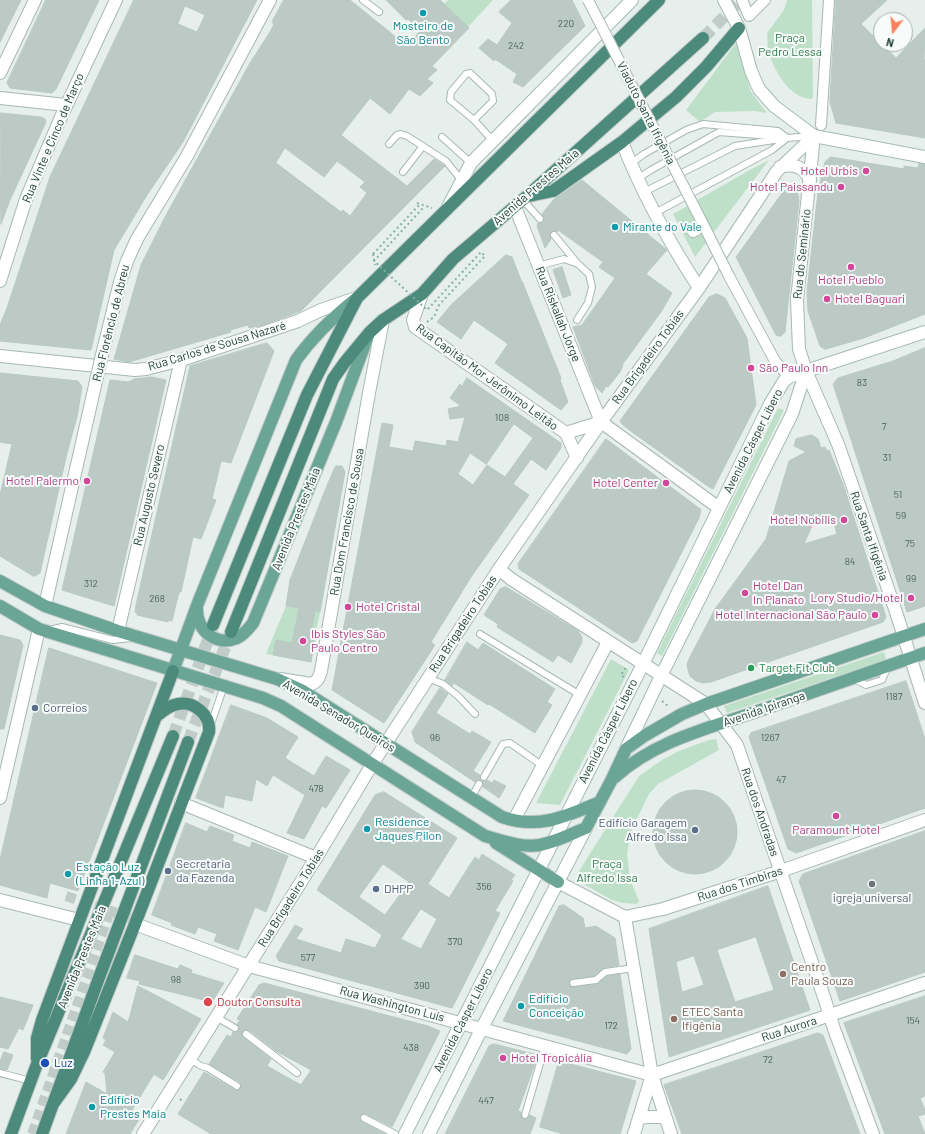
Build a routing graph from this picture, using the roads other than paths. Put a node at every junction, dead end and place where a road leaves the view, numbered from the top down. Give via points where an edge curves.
1 (35, 0) edge
2 (116, 0) edge
3 (270, 0) edge
4 (363, 0) edge
5 (588, 0) edge
6 (632, 0) edge
7 (659, 0) edge
8 (724, 0) edge
9 (742, 0) edge
10 (765, 0) edge
11 (829, 0) edge
12 (379, 12) dead end
13 (739, 28) junction
14 (702, 38) tunnel mouth
15 (0, 73) edge
16 (0, 98) edge
17 (66, 105) junction
18 (474, 120) junction
19 (821, 125) dead end
20 (814, 136) junction
21 (442, 137) dead end
22 (787, 138) junction
23 (493, 141) junction
24 (622, 142) junction
25 (389, 144) dead end
26 (423, 146) junction
27 (925, 158) edge
28 (471, 163) junction
29 (630, 164) junction
30 (780, 168) junction
31 (403, 172) dead end
32 (637, 179) junction
33 (810, 180) junction
34 (462, 181) junction
35 (644, 192) junction
36 (522, 201) junction
37 (445, 211) junction
38 (655, 213) junction
39 (540, 219) dead end
40 (704, 226) junction
41 (693, 232) dead end
42 (554, 235) dead end
43 (578, 264) junction
44 (538, 266) junction
45 (0, 281) edge
46 (699, 288) junction
47 (422, 294) junction
48 (357, 298) junction
49 (383, 320) junction
50 (577, 320) dead end
51 (925, 332) edge
52 (369, 333) junction
53 (0, 356) edge
54 (181, 360) junction
55 (806, 371) junction
56 (789, 378) junction
57 (601, 422) junction
58 (566, 434) junction
59 (577, 458) junction
60 (719, 508) junction
61 (498, 569) junction
62 (0, 581) edge
63 (198, 603) junction
64 (0, 606) edge
65 (45, 606) junction
66 (213, 625) tunnel mouth
67 (925, 629) edge
68 (42, 630) junction
69 (118, 631) junction
70 (231, 632) tunnel mouth
71 (480, 634) dead end
72 (903, 636) junction
73 (137, 637) junction
74 (608, 642) junction
75 (181, 650) junction
76 (925, 653) edge
77 (910, 658) junction
78 (642, 664) junction
79 (173, 671) junction
80 (661, 676) junction
81 (428, 678) junction
82 (277, 679) junction
83 (224, 686) junction
84 (580, 696) junction
85 (925, 703) edge
86 (706, 704) junction
87 (475, 714) dead end
88 (158, 715) junction
89 (721, 724) junction
90 (209, 728) junction
91 (173, 736) tunnel mouth
92 (188, 742) tunnel mouth
93 (386, 743) junction
94 (626, 749) junction
95 (373, 764) junction
96 (4, 766) edge
97 (543, 766) junction
98 (484, 778) dead end
99 (611, 781) junction
100 (479, 784) dead end
101 (0, 798) edge
102 (471, 798) junction
103 (600, 802) junction
104 (181, 803) junction
105 (565, 817) junction
106 (514, 820) junction
107 (925, 820) edge
108 (586, 828) junction
109 (485, 836) junction
110 (554, 840) junction
111 (316, 858) junction
112 (538, 871) junction
113 (781, 871) junction
114 (558, 882) junction
115 (0, 900) edge
116 (625, 917) junction
117 (79, 920) junction
118 (135, 924) junction
119 (248, 966) junction
120 (634, 968) junction
121 (573, 983) dead end
122 (925, 983) edge
123 (830, 1016) junction
124 (216, 1017) junction
125 (462, 1023) junction
126 (235, 1028) dead end
127 (482, 1028) junction
128 (246, 1034) dead end
129 (545, 1046) junction
130 (190, 1058) junction
131 (37, 1064) junction
132 (0, 1073) edge
133 (297, 1074) dead end
134 (652, 1075) junction
135 (31, 1081) junction
136 (236, 1086) dead end
137 (53, 1104) junction
138 (525, 1115) dead end
139 (664, 1117) junction
140 (364, 1118) dead end
141 (639, 1118) junction
142 (11, 1134) edge
143 (42, 1134) edge
144 (143, 1134) edge
145 (395, 1134) edge
146 (405, 1134) edge
147 (429, 1134) edge
148 (634, 1134) edge
149 (670, 1134) edge
150 (873, 1134) edge

1 - 15 street
2 - 17 street, Rua Vinte e Cinco de Março
3 - 65 street, Rua Florêncio de Abreu, bridge via 211,113 127,261 101,359
4 - 12 lane
5 - 40 street, Viaduto Santa Ifigênia, bridge
6 - 23 street, Avenida Prestes Maia
7 - 37 highway, Avenida Prestes Maia
8 - 13 street
9 - 10 street via 749,16
11 - 19 street
13 - 20 street via 759,89 774,106
13 - 24 highway via 686,87
14 - 36 highway, Avenida Prestes Maia
16 - 17 street
17 - 45 street, Rua Vinte e Cinco de Março via 26,199
18 - 18 lane via 450,100 451,92 466,74 470,73 494,97
18 - 23 lane
20 - 22 lane
20 - 27 street
20 - 30 street, Rua Brigadeiro Tobias
20 - 33 street, Rua do Seminário
21 - 28 lane
22 - 29 lane via 778,131 703,124 686,130
22 - 32 lane via 776,135 719,132
22 - 35 lane via 735,146
22 - 38 lane via 772,150
23 - 28 street, Avenida Prestes Maia
24 - 29 street
24 - 36 highway via 553,191
25 - 26 lane via 397,135 402,134
26 - 31 lane
26 - 34 lane via 446,161
28 - 34 street, Avenida Prestes Maia
29 - 32 street
30 - 33 street via 791,165 801,169
30 - 46 street, Rua Brigadeiro Tobias
32 - 35 street
33 - 55 street, Rua do Seminário via 797,300 799,349
34 - 37 street, Avenida Prestes Maia
35 - 38 street
36 - 39 lane
36 - 44 street, Rua Riskallah Jorge
36 - 47 highway, Avenida Prestes Maia via 453,259
37 - 48 highway, Avenida Prestes Maia
38 - 46 street
40 - 41 street
40 - 56 street, Viaduto Santa Ifigênia, bridge via 775,361
42 - 43 lane
43 - 44 lane via 564,259
43 - 50 lane via 589,274 592,287 588,303
44 - 57 street, Rua Riskallah Jorge
46 - 57 street, Rua Brigadeiro Tobias
47 - 49 highway, Avenida Prestes Maia
47 - 58 street, Rua Capitão Mor Jerônimo Leitão via 413,320 418,329
48 - 54 street, Rua Carlos de Sousa Nazaré via 298,321
48 - 63 main road, Avenida Prestes Maia via 332,318 296,360
48 - 66 highway, Avenida Prestes Maia via 307,395
49 - 52 highway, Avenida Prestes Maia
49 - 82 street, Rua Dom Francisco de Sousa via 319,678 311,684
51 - 55 street
52 - 63 main road, Avenida Prestes Maia via 336,422 253,623 245,633 236,638 215,638 206,633 200,624 197,614
52 - 70 highway, Avenida Prestes Maia via 334,379
53 - 54 street, Rua Carlos de Sousa Nazaré via 135,370
54 - 69 street, Rua Augusto Severo
55 - 56 street, Avenida Cásper Líbero
55 - 72 street, Rua Santa Ifigênia via 838,444
55 - 80 street, Avenida Cásper Líbero via 792,414
56 - 60 street, Avenida Cásper Líbero via 784,381 770,404
57 - 58 street
57 - 59 street, Rua Brigadeiro Tobias
57 - 60 street
58 - 59 street, Rua Capitão Mor Jerônimo Leitão
59 - 61 street, Rua Brigadeiro Tobias
60 - 78 street, Avenida Cásper Líbero
61 - 74 street, Rua dos Andradas
61 - 81 street, Rua Brigadeiro Tobias
62 - 65 main road, Avenida Senador Queirós
63 - 75 main road, Avenida Prestes Maia
64 - 68 main road, Avenida Senador Queirós
65 - 69 main road, Avenida Senador Queirós
67 - 72 main road, Avenida Ipiranga
68 - 73 lane via 62,627 113,640
68 - 79 main road, Avenida Senador Queirós
68 - 96 street
69 - 73 main road, Avenida Senador Queirós
71 - 84 lane
72 - 77 street, Rua Santa Ifigênia
72 - 86 main road, Avenida Ipiranga
73 - 75 main road, Avenida Senador Queirós
74 - 78 street, Rua dos Andradas
74 - 84 street
75 - 79 main road, Avenida Prestes Maia
75 - 82 main road, Avenida Senador Queirós
76 - 77 main road, Avenida Ipiranga
77 - 85 street, Rua Santa Ifigênia
77 - 89 main road, Avenida Ipiranga
78 - 80 street, Rua dos Andradas
78 - 105 street, Avenida Cásper Líbero
79 - 83 main road, Avenida Senador Queirós
79 - 88 highway
80 - 86 street, Rua dos Andradas
80 - 94 street, Avenida Cásper Líbero
81 - 87 lane via 443,684
81 - 93 street, Rua Brigadeiro Tobias
82 - 93 main road, Avenida Senador Queirós via 303,691
83 - 90 lane
83 - 95 main road, Avenida Senador Queirós via 281,706
84 - 97 street
86 - 89 street, Rua dos Andradas
86 - 94 main road, Avenida Ipiranga via 682,714
88 - 90 highway via 174,705 187,704 202,712
88 - 117 highway
89 - 99 main road, Avenida Ipiranga via 680,737 640,757
89 - 113 street, Rua dos Andradas via 737,745
90 - 104 highway
91 - 131 highway, Avenida Prestes Maia
92 - 137 highway, Avenida Prestes Maia
93 - 95 street, Rua Brigadeiro Tobias
93 - 102 main road, Avenida Senador Queirós
94 - 99 main road, Avenida Cásper Líbero
95 - 109 main road, Avenida Senador Queirós
95 - 111 street, Rua Brigadeiro Tobias
96 - 101 street
97 - 98 lane via 510,743 503,744
97 - 106 street
99 - 103 main road, Avenida Cásper Líbero
100 - 102 lane
102 - 106 main road, Avenida Senador Queirós via 502,817
103 - 105 main road, Avenida Senador Queirós
103 - 108 main road, Avenida Cásper Líbero
104 - 111 street
104 - 118 highway
105 - 106 main road, Avenida Senador Queirós via 543,822
105 - 110 street, Avenida Cásper Líbero
107 - 113 street, Rua dos Timbiras
108 - 110 main road, Avenida Senador Queirós
108 - 114 street, Avenida Cásper Líbero
109 - 110 main road, Avenida Senador Queirós via 524,846 540,845
109 - 112 main road
110 - 112 street, Avenida Cásper Líbero
111 - 119 street, Rua Brigadeiro Tobias
112 - 114 main road
112 - 125 street, Avenida Cásper Líbero
113 - 116 street, Rua dos Timbiras via 663,909
113 - 123 street, Rua dos Andradas
114 - 116 street
114 - 127 street, Avenida Cásper Líbero
115 - 117 street
116 - 120 street
117 - 131 highway via 37,1038
118 - 119 street, Rua Washington Luís
118 - 137 highway via 84,1052 71,1079
119 - 124 street, Rua Brigadeiro Tobias
119 - 125 street, Rua Washington Luís
120 - 121 lane via 604,972 596,980
120 - 134 street
122 - 123 street, Rua Aurora
123 - 134 street, Rua Aurora
123 - 150 street, Rua dos Andradas
124 - 126 lane
124 - 130 street, Rua Brigadeiro Tobias
125 - 127 street, Rua Washington Luís
125 - 146 street, Avenida Cásper Líbero
127 - 129 street, Rua Washington Luís
127 - 147 street, Avenida Cásper Líbero
128 - 133 lane
129 - 134 street, Rua Washington Luís
129 - 138 lane
130 - 136 lane
130 - 144 street, Rua Brigadeiro Tobias
131 - 135 highway, Avenida Prestes Maia
132 - 135 lane
134 - 139 street
134 - 141 street
135 - 142 highway, Avenida Prestes Maia
137 - 143 highway, Avenida Prestes Maia
139 - 141 street
139 - 149 street
140 - 145 lane
141 - 148 street

